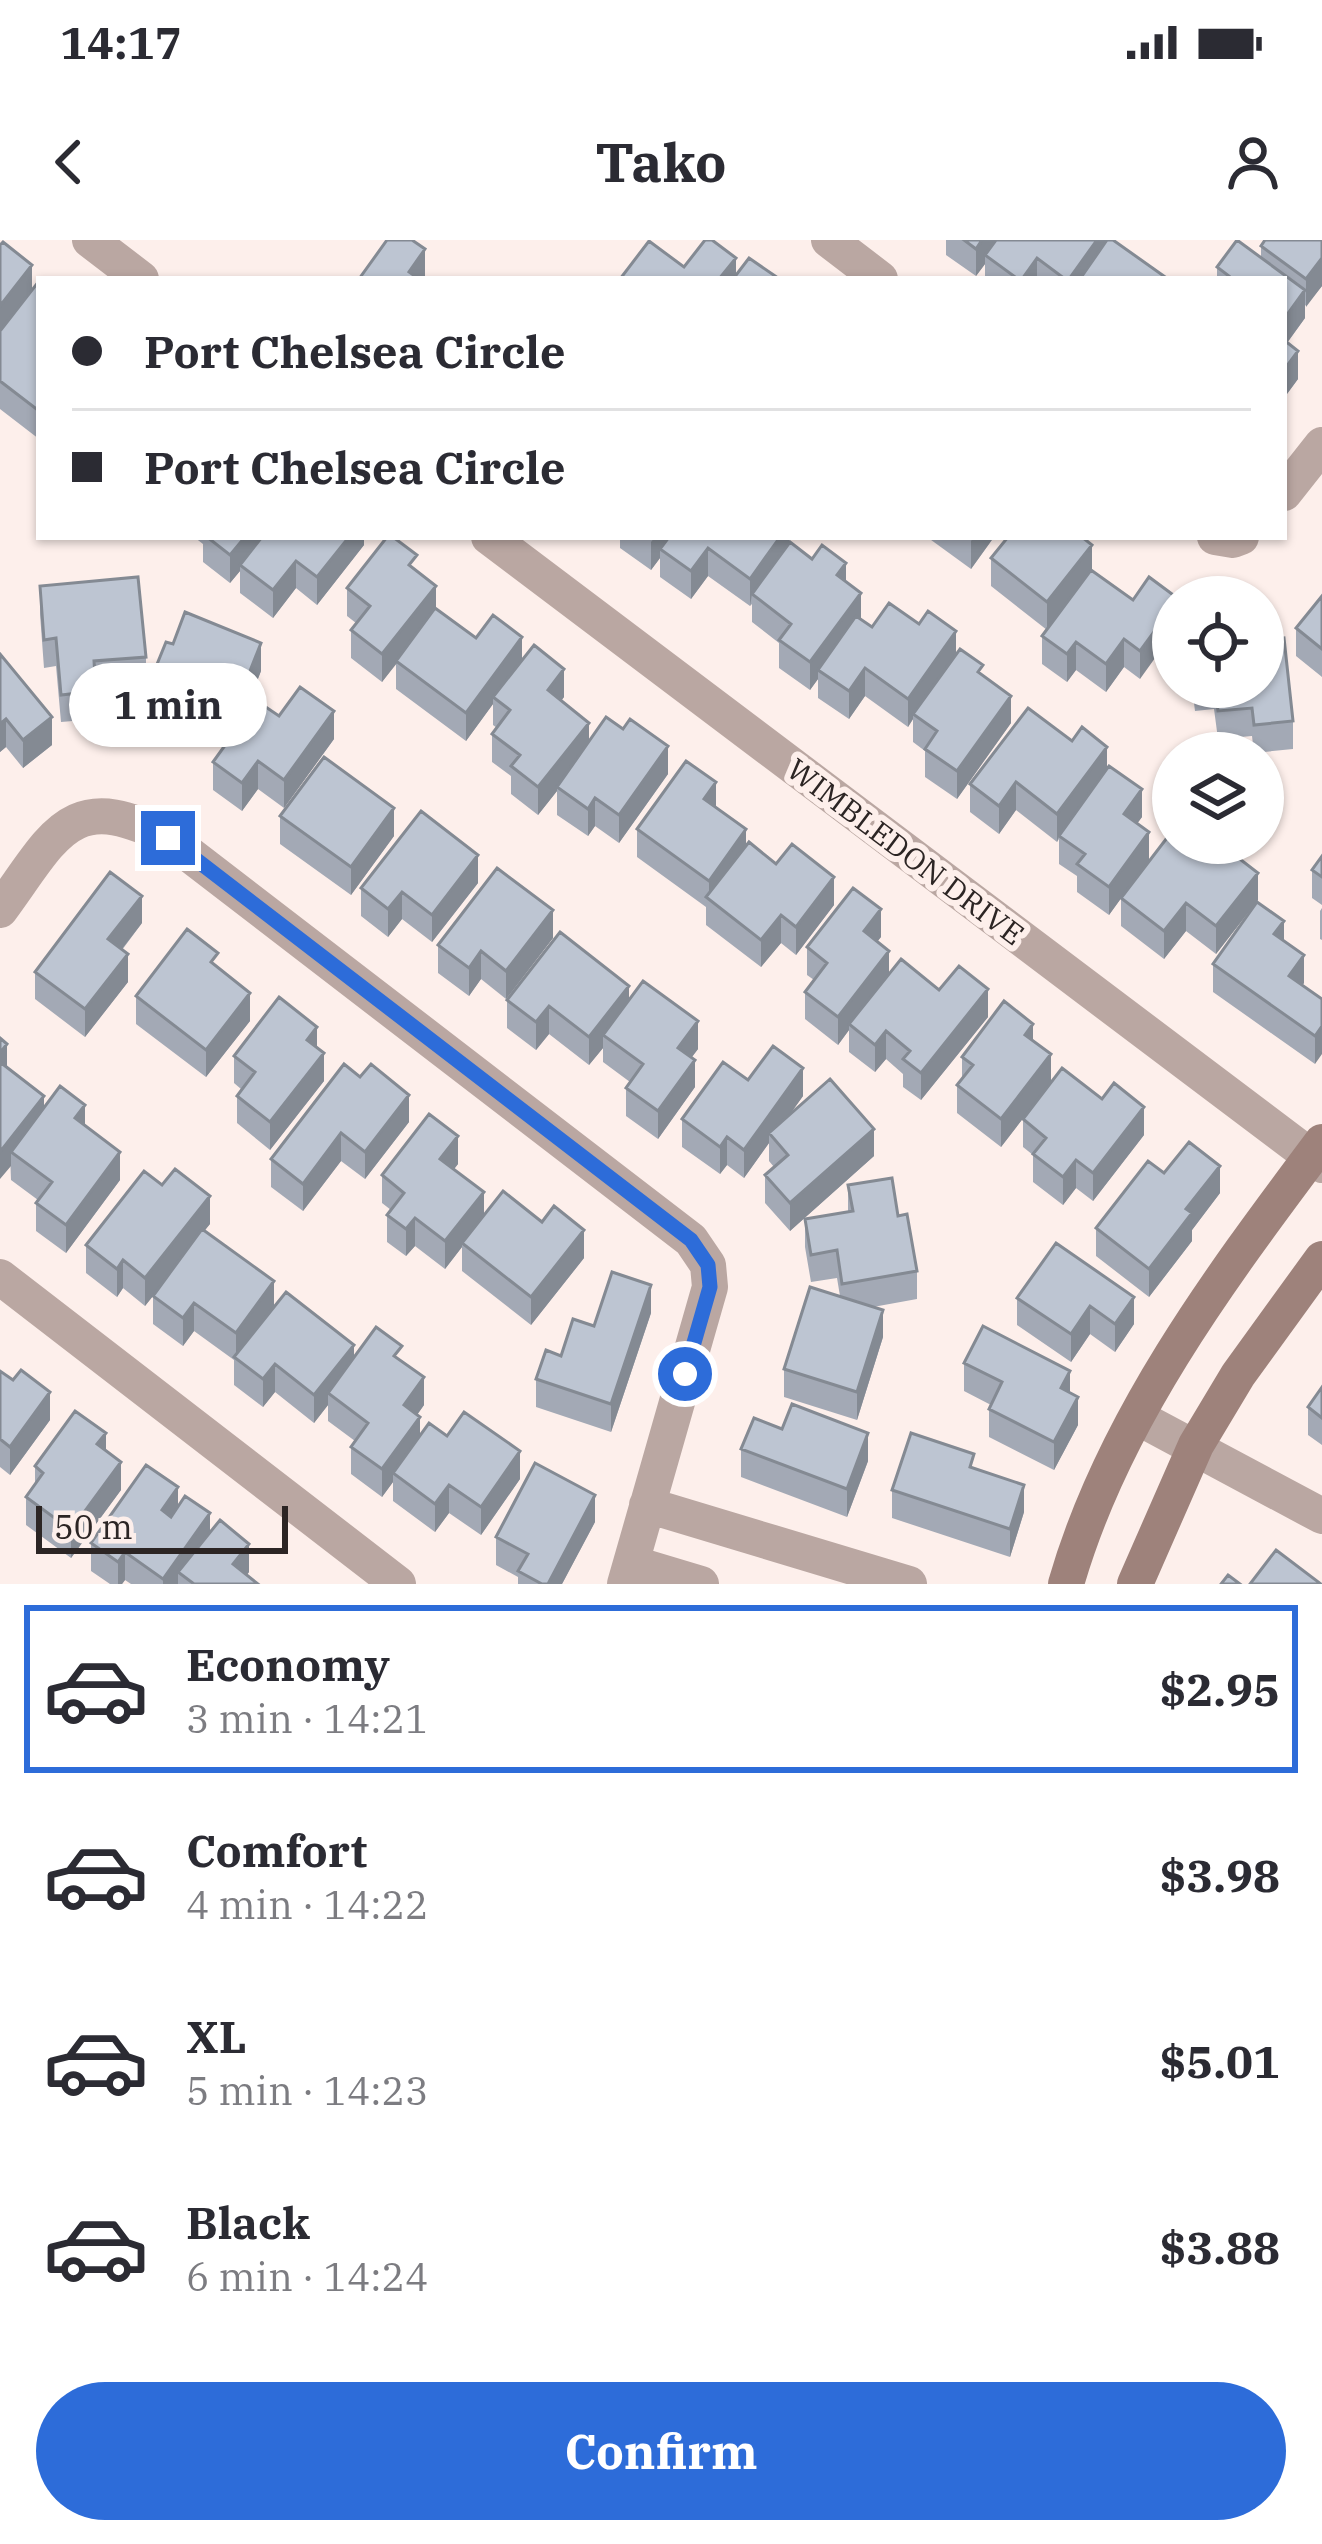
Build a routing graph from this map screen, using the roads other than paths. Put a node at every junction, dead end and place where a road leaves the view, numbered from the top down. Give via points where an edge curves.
1 (90, 240) edge
2 (830, 240) edge
3 (137, 276) edge
4 (876, 276) edge
5 (1322, 445) edge
6 (1287, 489) edge
7 (493, 540) edge
8 (0, 910) edge
9 (1318, 1154) edge
10 (1322, 1259) edge
11 (0, 1276) edge
12 (1137, 1417) junction
13 (1196, 1445) junction
14 (647, 1505) junction
15 (1322, 1516) edge
16 (628, 1573) edge
17 (398, 1584) edge
18 (701, 1584) edge
19 (909, 1584) edge
20 (1066, 1584) edge
21 (1135, 1584) edge

1 - 3 street
2 - 4 street
5 - 6 street
7 - 9 street, WIMBLEDON DRIVE
8 - 14 street via 65,828 100,815 130,818 168,838 691,1240 708,1265 710,1287
9 - 12 main road via 1183,1338
10 - 13 main road
11 - 17 street
12 - 13 street
12 - 20 main road
13 - 15 street
13 - 21 main road
14 - 16 street
14 - 19 street
16 - 18 street

